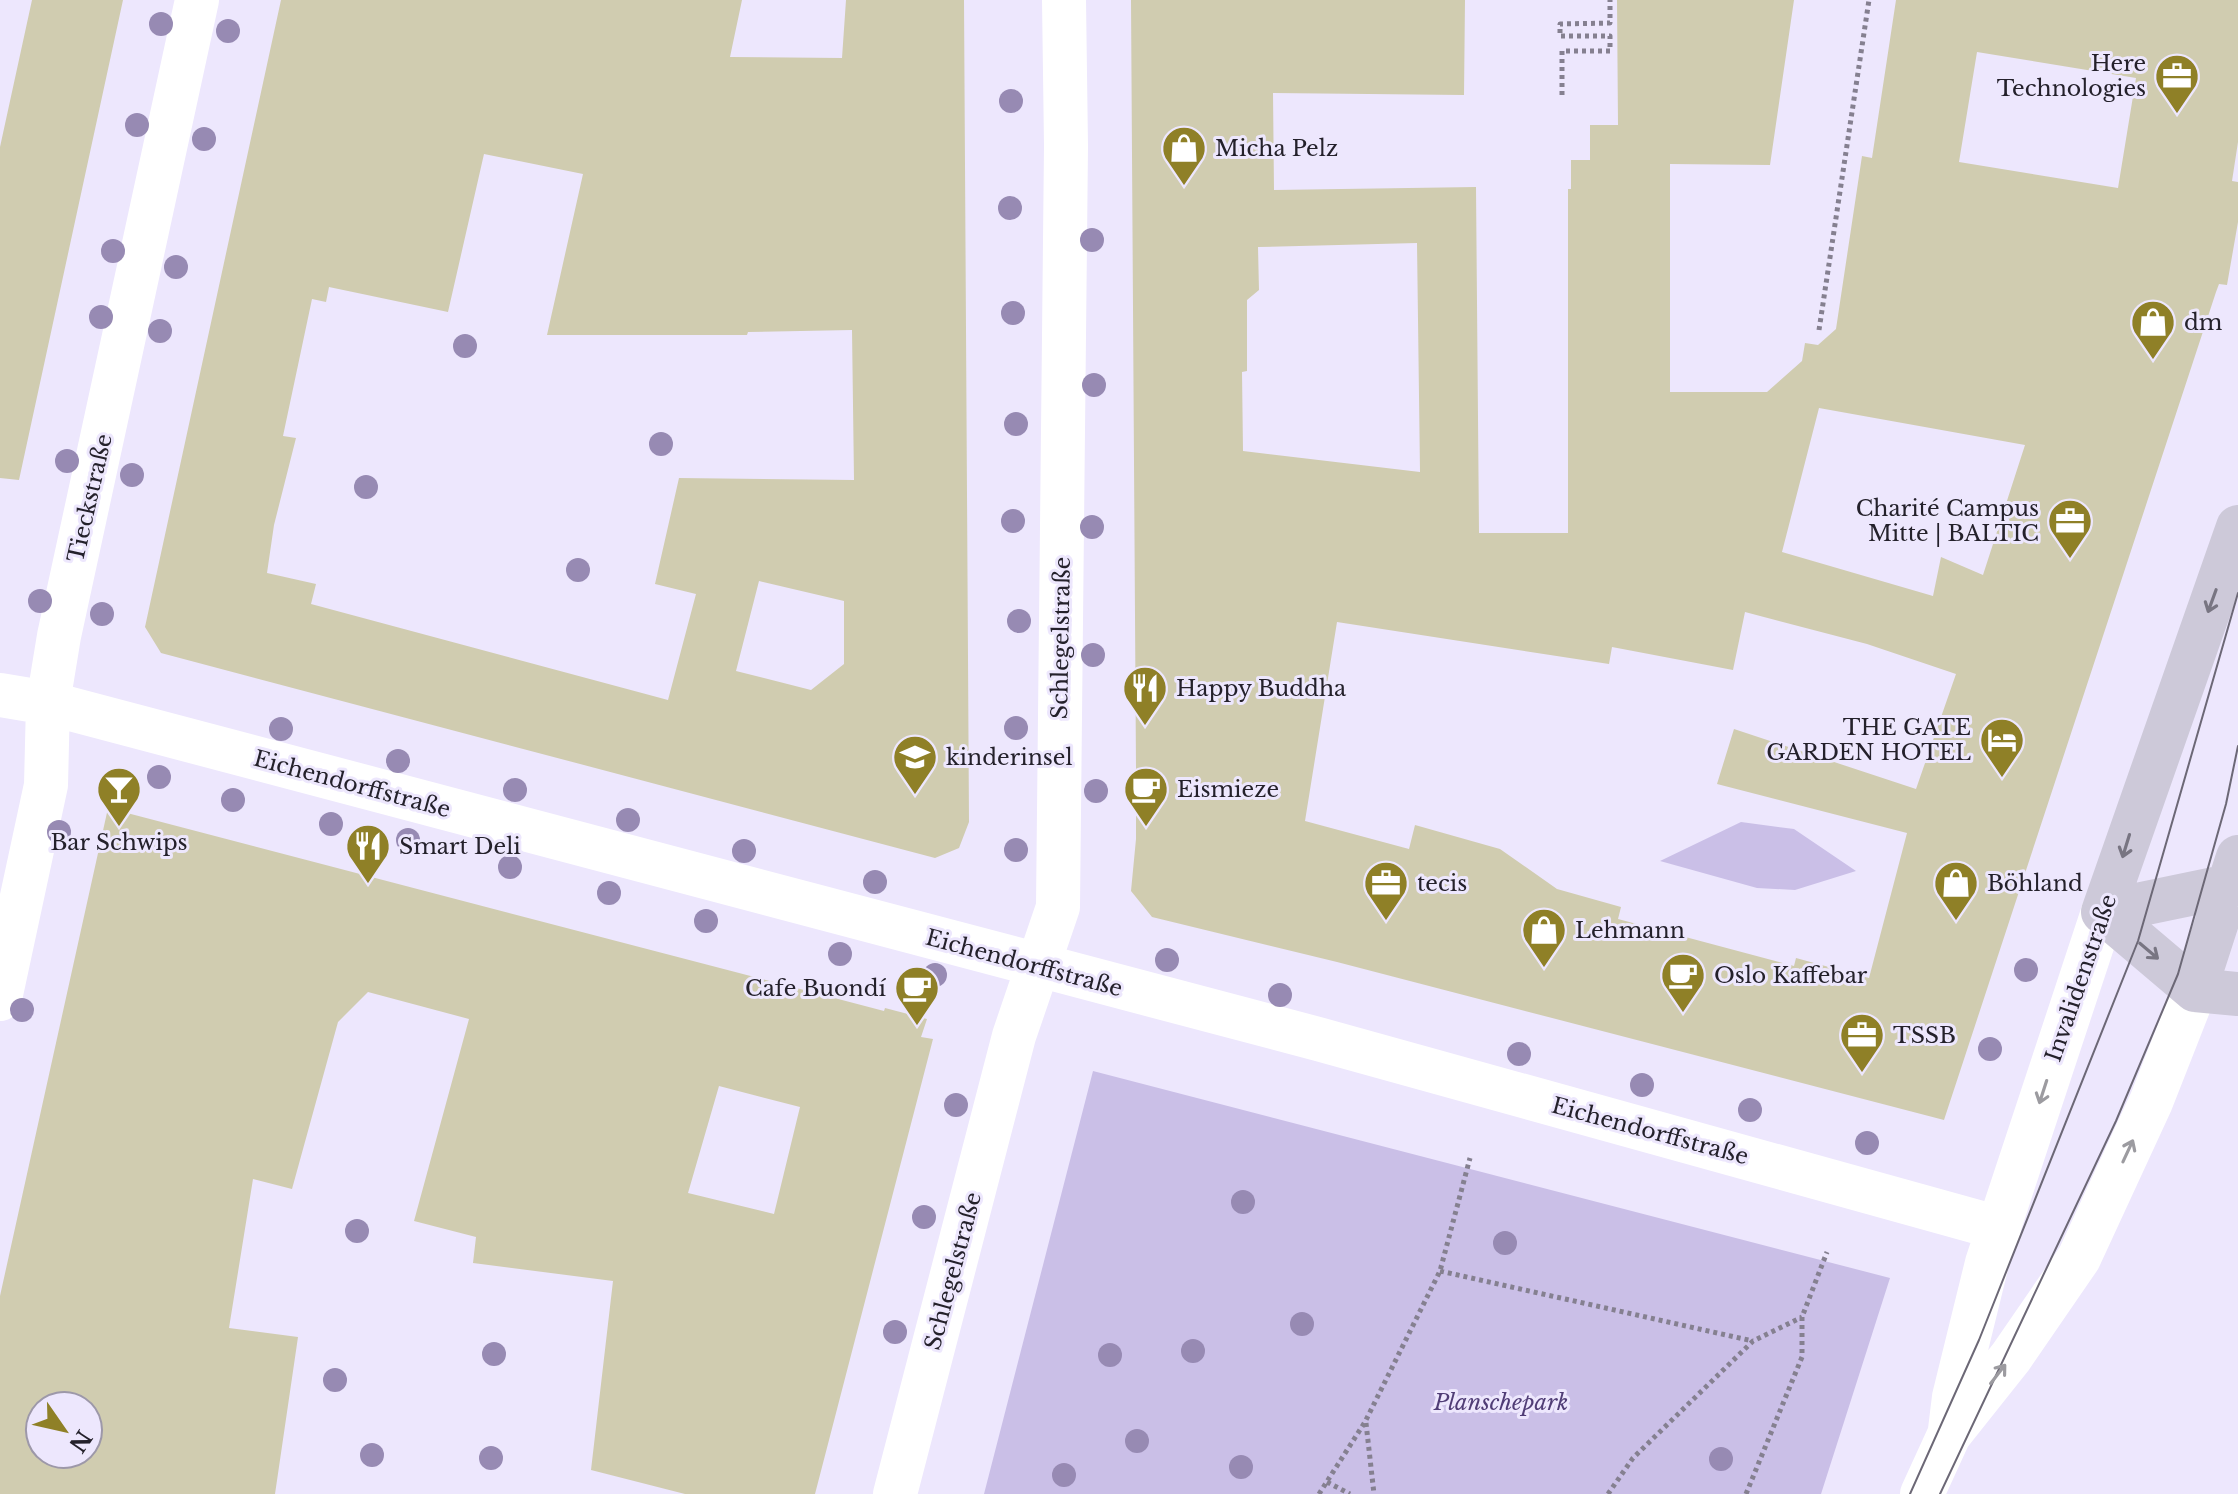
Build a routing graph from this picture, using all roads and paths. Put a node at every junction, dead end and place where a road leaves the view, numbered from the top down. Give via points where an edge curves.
1 (197, 0) edge
2 (1064, 0) edge
3 (1610, 0) edge
4 (1869, 0) edge
5 (1562, 95) dead end
6 (1819, 330) dead end
7 (2238, 527) edge
8 (0, 695) edge
9 (48, 703) junction
10 (2235, 875) edge
11 (2103, 912) junction
12 (1039, 967) junction
13 (2195, 990) junction
14 (2238, 994) edge
15 (0, 999) edge
16 (1470, 1158) dead end
17 (1999, 1228) junction
18 (1827, 1252) dead end
19 (1440, 1271) junction
20 (1802, 1317) junction
21 (1753, 1341) junction
22 (1365, 1422) junction
23 (1949, 1435) junction
24 (1327, 1482) junction
25 (895, 1494) edge
26 (1319, 1494) edge
27 (1350, 1494) edge
28 (1374, 1494) edge
29 (1608, 1494) edge
30 (1746, 1494) edge
31 (1922, 1494) edge

1 - 9 street, Tieckstraße
2 - 12 street, Schlegelstraße via 1058,907
3 - 5 path via 1610,23 1560,24 1560,36 1610,36 1610,51 1562,51
4 - 6 path
7 -> 11 main road, Invalidenstraße
8 - 9 street, Eichendorffstraße
9 - 12 street, Eichendorffstraße
9 - 15 street, Tieckstraße via 46,785
10 - 11 main road
10 - 13 main road, Invalidenstraße
11 -> 13 main road
11 -> 17 street, Invalidenstraße
12 - 17 street, Eichendorffstraße
12 - 25 street, Schlegelstraße via 1014,1036
13 - 14 main road
23 -> 13 street, Invalidenstraße via 2079,1258 2151,1102
16 - 19 path
17 - 23 street, Invalidenstraße via 1968,1335
18 - 20 path
19 - 21 path
19 - 22 path
20 - 21 path
20 - 30 path via 1802,1357
21 - 29 path via 1633,1458
22 - 24 path
22 - 28 path
23 - 31 street, Invalidenstraße
24 - 26 path
24 - 27 path

